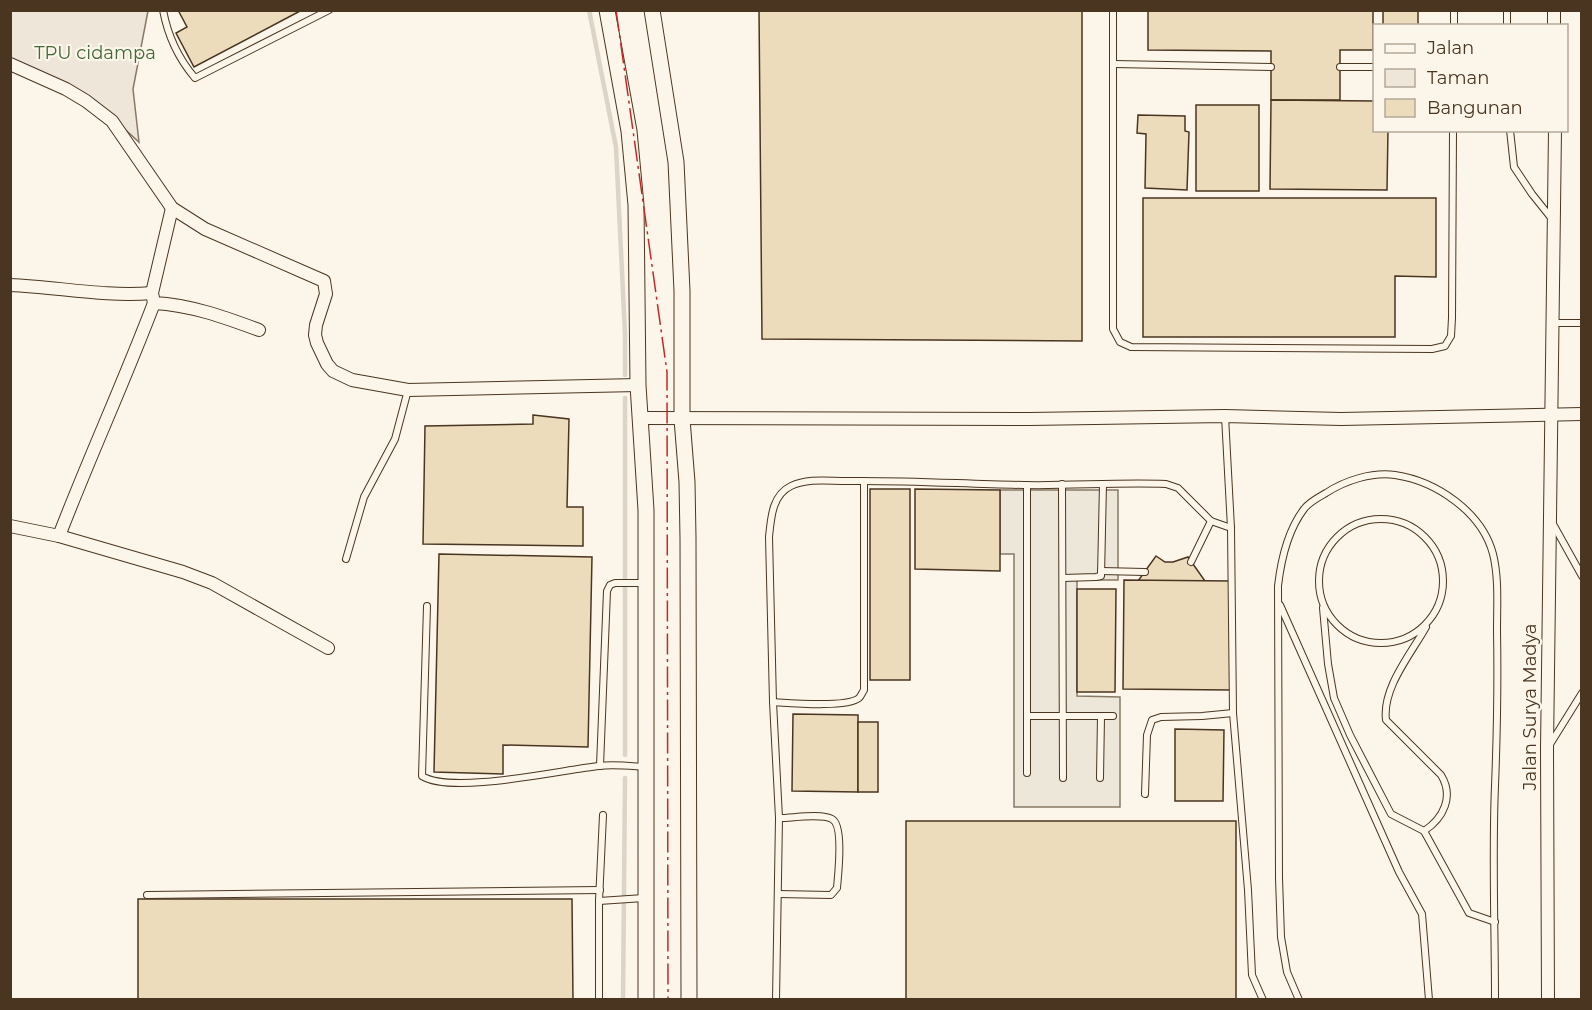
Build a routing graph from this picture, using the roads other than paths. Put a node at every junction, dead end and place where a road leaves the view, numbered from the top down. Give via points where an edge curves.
1 (163, 10) edge
2 (329, 10) edge
3 (607, 10) edge
4 (652, 10) edge
5 (1113, 10) edge
6 (10, 64) edge
7 (1114, 64) junction
8 (1271, 67) dead end
9 (1340, 67) dead end
10 (1373, 67) edge
11 (1453, 132) edge
12 (1510, 132) edge
13 (1555, 132) edge
14 (172, 208) junction
15 (1555, 222) junction
16 (10, 285) edge
17 (153, 298) junction
18 (1553, 323) junction
19 (1581, 323) edge
20 (259, 330) dead end
21 (638, 386) junction
22 (408, 390) junction
23 (1552, 414) junction
24 (1581, 414) edge
25 (1226, 416) junction
26 (641, 418) junction
27 (682, 419) junction
28 (864, 481) junction
29 (1062, 484) junction
30 (1103, 484) junction
31 (1027, 485) junction
32 (1550, 519) junction
33 (1211, 521) junction
34 (10, 526) edge
35 (1231, 528) junction
36 (59, 536) junction
37 (346, 559) dead end
38 (1191, 561) dead end
39 (1101, 571) junction
40 (1145, 572) dead end
41 (1581, 576) edge
42 (1063, 578) junction
43 (640, 583) junction
44 (1278, 602) junction
45 (426, 606) dead end
46 (1323, 606) junction
47 (1430, 621) junction
48 (328, 648) dead end
49 (1581, 693) edge
50 (773, 702) junction
51 (1233, 712) junction
52 (1027, 716) junction
53 (1063, 716) junction
54 (1101, 716) junction
55 (1113, 716) dead end
56 (1547, 749) junction
57 (600, 766) junction
58 (647, 767) junction
59 (1027, 773) dead end
60 (1063, 778) dead end
61 (1100, 778) dead end
62 (1145, 794) dead end
63 (603, 815) dead end
64 (779, 818) junction
65 (1424, 831) junction
66 (600, 890) junction
67 (778, 894) junction
68 (147, 895) dead end
69 (638, 898) junction
70 (599, 901) junction
71 (1495, 922) junction
72 (599, 999) edge
73 (646, 999) edge
74 (689, 999) edge
75 (776, 999) edge
76 (1263, 999) edge
77 (1299, 999) edge
78 (1429, 999) edge
79 (1495, 999) edge
80 (1548, 999) edge

1 - 2 lane via 172,44 195,78
3 - 21 street via 633,172
4 - 27 street via 676,162
5 - 7 lane
6 - 14 street via 66,89 112,121
7 - 8 lane
7 - 11 lane via 1113,328 1120,342 1131,347 1445,346 1451,336
9 - 10 lane
12 - 15 lane via 1514,166
13 - 15 street, Jalan Surya Madya
14 - 17 street
14 - 22 street via 205,229 324,282 326,294 315,334 327,364 352,380
15 - 18 street, Jalan Surya Madya
16 - 17 street
17 - 20 street via 220,315
17 - 36 street via 132,361
18 - 19 lane
18 - 23 street, Jalan Surya Madya
21 - 22 street
21 - 26 street
22 - 37 lane via 395,439 363,497
23 - 24 street
23 - 25 street via 1341,419
23 - 32 street, Jalan Surya Madya
25 - 27 street
25 - 35 lane
26 - 27 street
26 - 43 street via 646,510
27 - 74 street via 688,538
28 - 31 lane
28 - 50 lane via 803,481 789,487 776,500 769,537
28 - 50 lane via 864,690 854,701
29 - 30 lane
29 - 31 lane
29 - 42 lane
30 - 33 lane via 1166,484 1178,488
30 - 39 lane
31 - 52 lane
32 - 41 lane
32 - 56 street, Jalan Surya Madya
33 - 35 lane
33 - 38 lane
34 - 36 street
35 - 51 lane
36 - 48 street via 212,583
39 - 40 lane
39 - 42 lane via 1101,576 1096,577
42 - 53 lane
43 - 57 lane via 610,585 607,591
43 - 58 street
44 - 71 lane via 1281,561 1305,508 1346,482 1363,476 1394,475 1426,484 1459,504 1478,523 1493,554 1496,591
44 - 77 lane via 1281,937 1287,972
44 - 78 lane via 1398,872 1422,914
45 - 57 lane via 422,776 438,782 480,782
46 - 47 lane via 1338,627 1360,640 1385,644 1410,637
46 - 47 lane via 1318,583 1320,567 1335,539 1354,525 1378,519 1402,522 1423,534 1438,553 1444,576 1442,600
46 - 65 lane via 1334,698 1350,735 1390,814
47 - 65 lane via 1389,692 1385,712 1387,723 1446,782 1442,815
49 - 56 lane
50 - 64 lane
51 - 62 lane via 1152,720 1147,735
51 - 76 lane via 1252,975
52 - 53 lane
52 - 59 lane
53 - 54 lane
53 - 60 lane
54 - 55 lane
54 - 61 lane
56 - 80 street, Jalan Surya Madya
57 - 58 lane
58 - 69 street
63 - 66 lane
64 - 67 lane
64 - 67 lane via 833,819 839,834 837,888 831,895
65 - 71 lane via 1469,913
66 - 68 lane
66 - 70 lane
67 - 75 lane
69 - 70 lane
69 - 73 street
70 - 72 lane
71 - 79 lane

